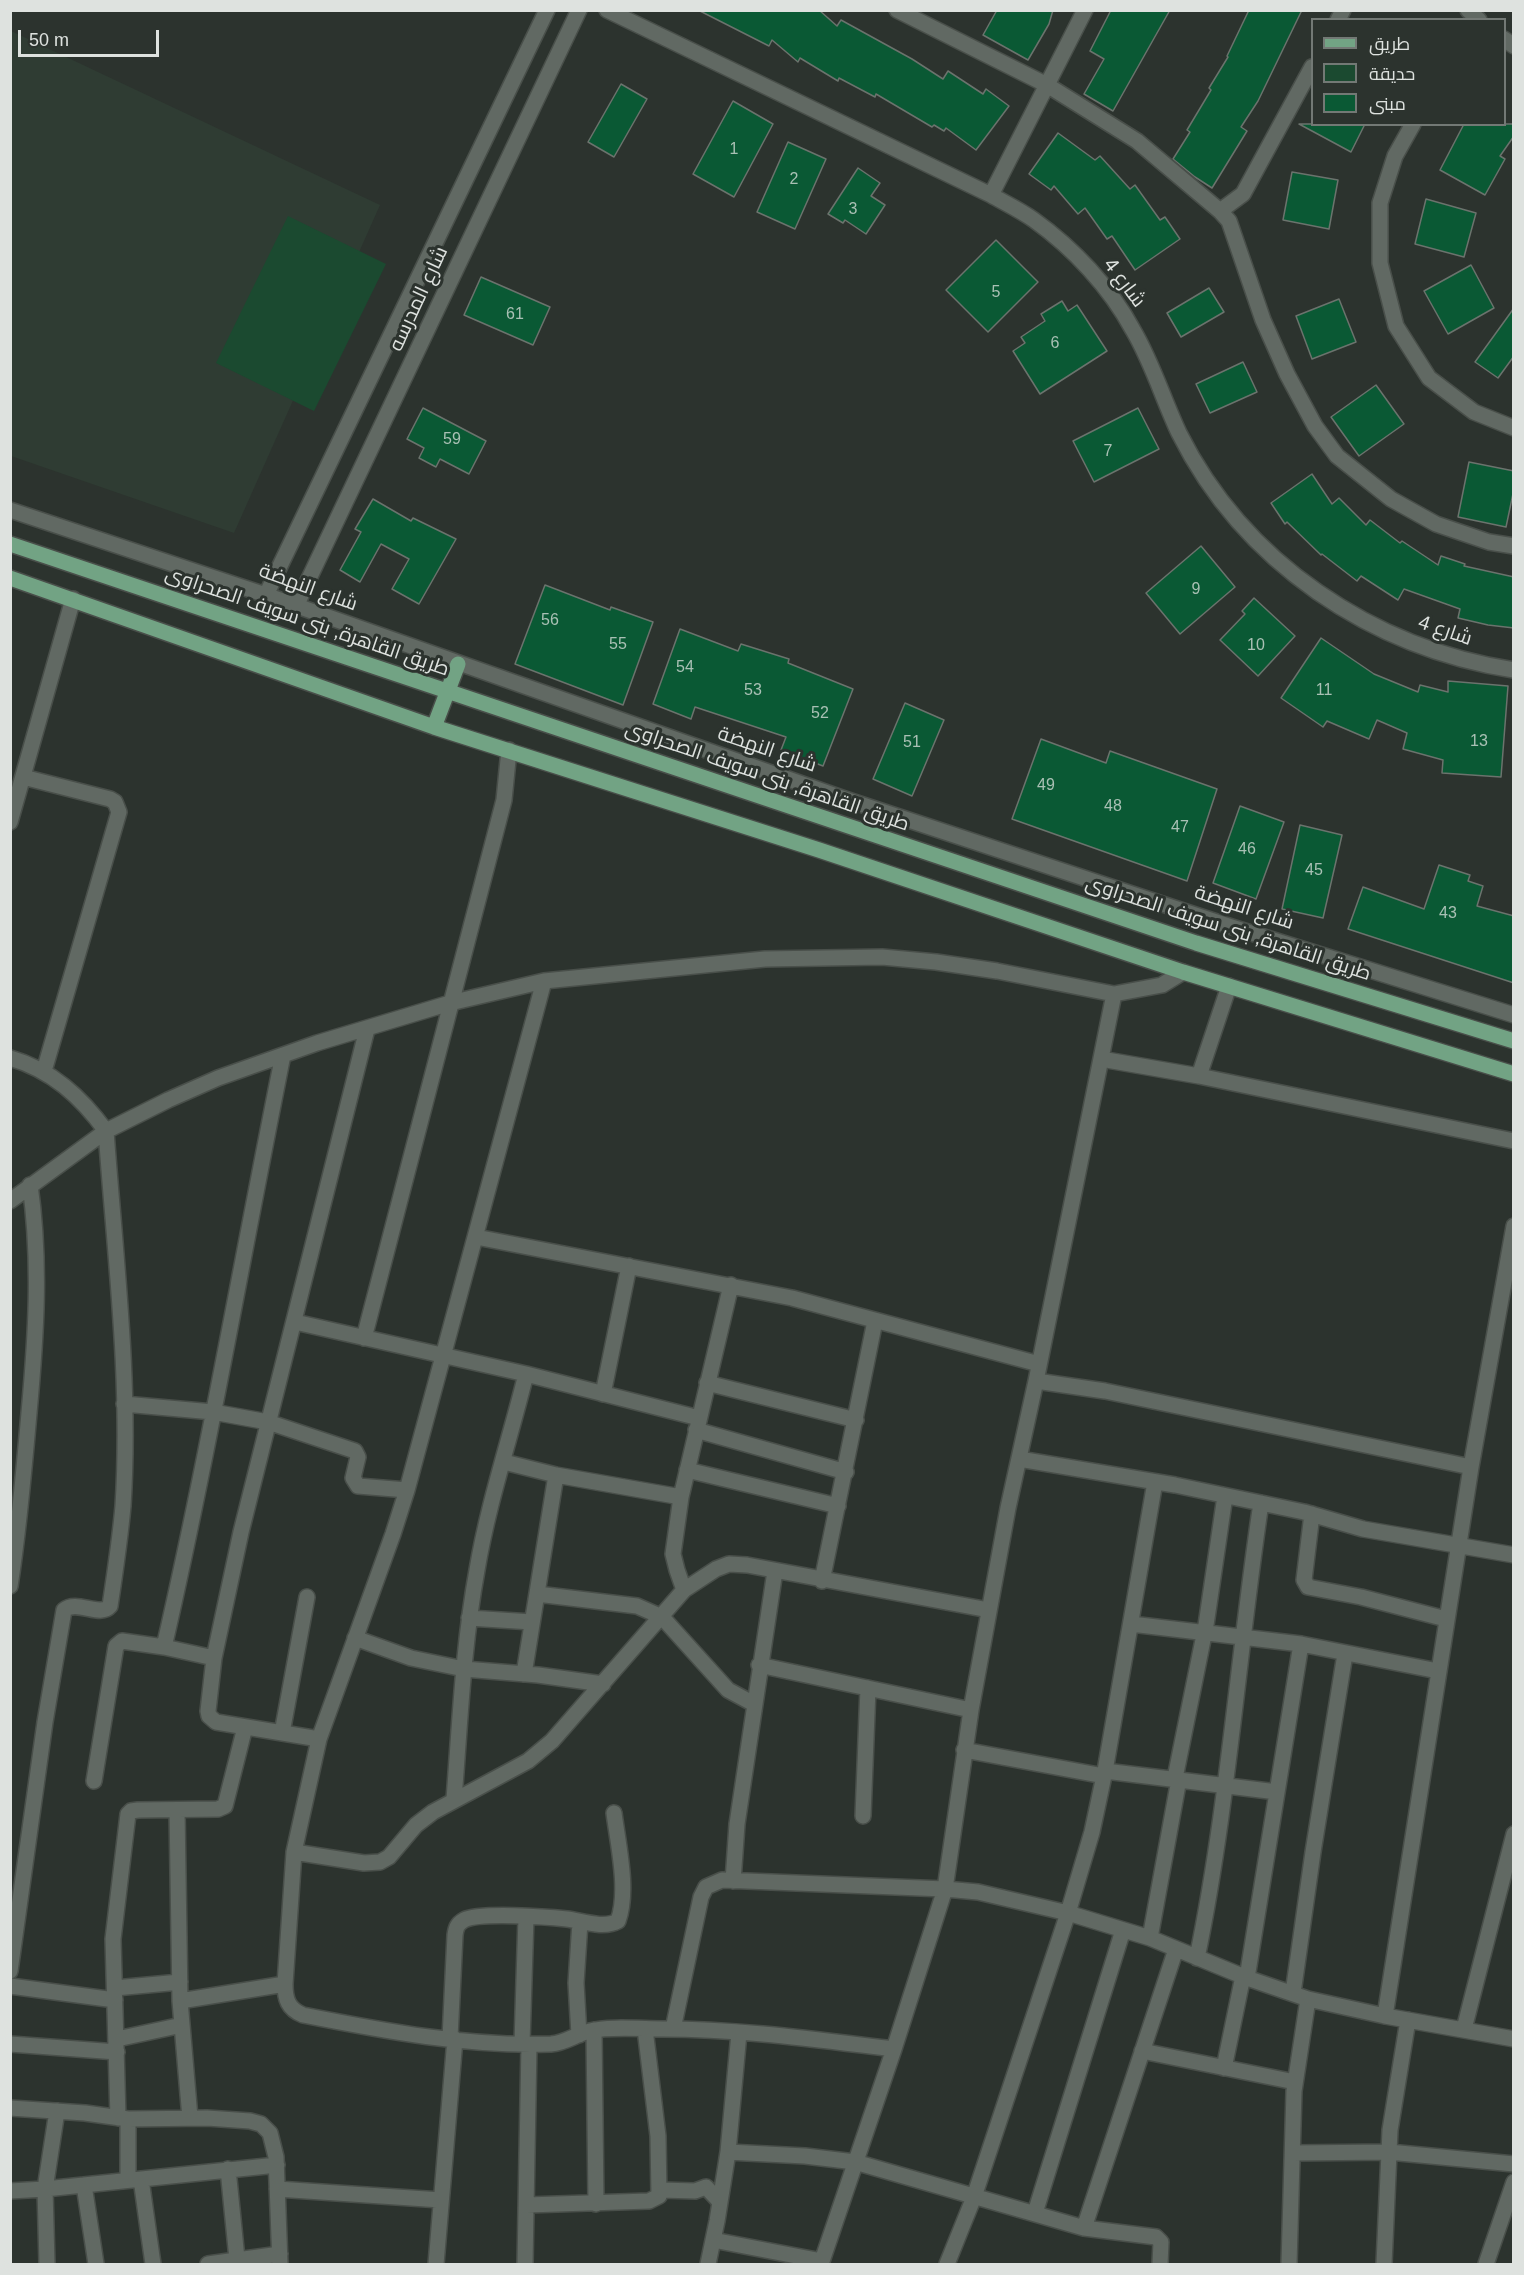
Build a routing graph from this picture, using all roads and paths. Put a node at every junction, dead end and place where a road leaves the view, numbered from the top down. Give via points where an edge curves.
1 (547, 10) edge
2 (579, 10) edge
3 (607, 10) edge
4 (897, 10) edge
5 (1085, 10) edge
6 (1311, 69) edge
7 (1047, 85) junction
8 (1412, 126) edge
9 (991, 195) junction
10 (1220, 211) junction
11 (1514, 428) edge
12 (10, 510) edge
13 (10, 544) edge
14 (1514, 546) edge
15 (10, 578) edge
16 (266, 595) junction
17 (73, 599) junction
18 (296, 606) junction
19 (458, 664) junction
20 (1514, 670) edge
21 (447, 692) junction
22 (434, 727) junction
23 (509, 750) junction
24 (23, 777) junction
25 (10, 822) edge
26 (1183, 972) junction
27 (544, 981) junction
28 (1229, 986) junction
29 (1114, 994) junction
30 (450, 1003) junction
31 (1514, 1015) edge
32 (367, 1029) junction
33 (1514, 1041) edge
34 (282, 1055) junction
35 (10, 1058) edge
36 (1101, 1059) junction
37 (44, 1071) junction
38 (1514, 1074) edge
39 (1199, 1076) junction
40 (106, 1131) junction
41 (1514, 1141) edge
42 (30, 1185) junction
43 (10, 1201) edge
44 (1514, 1226) edge
45 (476, 1236) junction
46 (629, 1266) junction
47 (731, 1285) junction
48 (875, 1321) junction
49 (295, 1322) junction
50 (364, 1338) junction
51 (444, 1357) junction
52 (1039, 1364) junction
53 (526, 1374) junction
54 (1036, 1381) junction
55 (707, 1383) junction
56 (603, 1394) junction
57 (124, 1404) junction
58 (213, 1413) junction
59 (856, 1420) junction
60 (268, 1422) junction
61 (697, 1424) junction
62 (1019, 1459) junction
63 (504, 1462) junction
64 (1471, 1467) junction
65 (687, 1470) junction
66 (846, 1472) junction
67 (556, 1475) junction
68 (1155, 1482) junction
69 (407, 1490) junction
70 (1225, 1496) junction
71 (681, 1497) junction
72 (1261, 1503) junction
73 (838, 1506) junction
74 (1312, 1514) junction
75 (1458, 1546) junction
76 (1514, 1555) edge
77 (775, 1571) junction
78 (822, 1581) junction
79 (10, 1586) edge
80 (684, 1590) junction
81 (537, 1594) junction
82 (307, 1597) dead end
83 (990, 1610) junction
84 (662, 1617) junction
85 (469, 1618) junction
86 (1446, 1619) junction
87 (532, 1622) junction
88 (1131, 1624) junction
89 (1204, 1632) junction
90 (1243, 1637) junction
91 (355, 1638) junction
92 (1301, 1644) junction
93 (164, 1647) junction
94 (1345, 1654) junction
95 (214, 1658) junction
96 (759, 1665) junction
97 (464, 1669) junction
98 (1438, 1671) junction
99 (524, 1674) junction
100 (603, 1684) junction
101 (868, 1688) junction
102 (754, 1704) junction
103 (971, 1710) junction
104 (245, 1727) junction
105 (282, 1733) junction
106 (319, 1739) junction
107 (964, 1750) junction
108 (1105, 1773) junction
109 (1177, 1779) junction
110 (94, 1781) dead end
111 (1225, 1786) junction
112 (1277, 1792) junction
113 (454, 1799) junction
114 (177, 1810) junction
115 (615, 1813) dead end
116 (863, 1816) dead end
117 (1514, 1834) edge
118 (294, 1852) junction
119 (17, 1877) edge
120 (733, 1881) junction
121 (945, 1889) junction
122 (1068, 1913) junction
123 (526, 1917) junction
124 (579, 1922) junction
125 (1123, 1930) junction
126 (1150, 1938) junction
127 (1176, 1949) junction
128 (1197, 1958) junction
129 (10, 1971) edge
130 (1245, 1977) junction
131 (180, 1982) junction
132 (285, 1984) junction
133 (10, 1986) edge
134 (115, 1994) junction
135 (1300, 1996) junction
136 (180, 2001) junction
137 (1385, 2016) junction
138 (1408, 2020) junction
139 (182, 2025) junction
140 (645, 2029) junction
141 (673, 2029) junction
142 (1464, 2029) junction
143 (594, 2030) junction
144 (739, 2033) junction
145 (579, 2035) junction
146 (452, 2039) junction
147 (1514, 2039) edge
148 (10, 2044) edge
149 (526, 2044) junction
150 (117, 2045) junction
151 (894, 2049) junction
152 (1142, 2051) junction
153 (1224, 2068) junction
154 (1295, 2082) junction
155 (10, 2108) edge
156 (57, 2110) junction
157 (190, 2118) junction
158 (123, 2119) junction
159 (728, 2152) junction
160 (1389, 2152) junction
161 (1293, 2153) junction
162 (855, 2162) junction
163 (1514, 2164) edge
164 (277, 2165) junction
165 (228, 2169) junction
166 (135, 2179) junction
167 (1514, 2181) edge
168 (84, 2185) junction
169 (45, 2189) junction
170 (277, 2189) junction
171 (660, 2190) junction
172 (10, 2191) edge
173 (974, 2197) junction
174 (441, 2200) junction
175 (720, 2202) junction
176 (596, 2204) junction
177 (527, 2205) junction
178 (1035, 2213) junction
179 (1084, 2228) junction
180 (713, 2240) junction
181 (237, 2259) junction
182 (280, 2259) edge
183 (821, 2263) edge
184 (47, 2265) edge
185 (96, 2265) edge
186 (153, 2265) edge
187 (208, 2265) edge
188 (436, 2265) edge
189 (525, 2265) edge
190 (708, 2265) edge
191 (947, 2265) edge
192 (1160, 2265) edge
193 (1289, 2265) edge
194 (1384, 2265) edge
195 (1486, 2265) edge

1 - 16 street, شارع المدرسه
2 - 18 street, شارع المدرسه
3 - 9 street, شارع 4
4 - 7 street
5 - 7 street
6 - 10 street via 1242,194
7 - 9 street
7 - 10 street via 1137,141
8 - 11 street via 1395,156 1380,203 1380,263 1396,326 1429,378 1474,412
9 - 20 street, شارع 4 via 1034,220 1072,251 1106,288 1133,329 1180,434 1214,489 1255,538 1303,582 1356,617 1414,645 1476,664
10 - 14 street via 1229,221 1263,320 1287,374 1315,426 1337,456 1391,499 1436,525
12 - 16 street, شارع النهضة
13 - 21 main road, طريق القاهرة, بنى سويف الصحراوى
15 - 17 main road
16 - 18 street, شارع النهضة
17 - 22 main road
17 - 24 street
18 - 19 street, شارع النهضة
19 - 21 main road
19 - 31 street, شارع النهضة via 902,818
21 - 22 main road
21 - 33 main road, طريق القاهرة, بنى سويف الصحراوى via 1196,943
22 - 23 main road
23 - 26 main road
23 - 30 street via 504,800
24 - 25 street
24 - 37 street via 110,799 119,812
26 - 28 main road
26 - 29 street via 1162,985
27 - 29 street via 765,959 882,957 997,971
27 - 30 street
27 - 45 street
28 - 38 main road
28 - 39 street
29 - 36 street
30 - 32 street
30 - 50 street
32 - 34 street
32 - 49 street
34 - 40 street via 218,1078
34 - 58 street
35 - 37 street
36 - 39 street
36 - 52 street
37 - 40 street via 78,1099
39 - 41 street
40 - 42 street
40 - 57 street
42 - 43 street
42 - 79 street via 36,1238 35,1355
44 - 64 street
45 - 46 street
45 - 51 street
46 - 47 street
46 - 56 street
47 - 48 street
47 - 55 street
48 - 52 street
48 - 59 street
49 - 50 street
49 - 60 street
50 - 51 street
51 - 53 street
51 - 69 street
52 - 54 street
53 - 56 street
53 - 63 street
54 - 62 street
54 - 64 street via 1105,1391
55 - 59 street
55 - 61 street
56 - 61 street
57 - 58 street
57 - 119 street via 123,1506 110,1606 104,1610 71,1606 64,1610
58 - 60 street
58 - 93 street
59 - 66 street
60 - 69 street via 356,1451 353,1481 358,1486
60 - 95 street
61 - 65 street
61 - 66 street
62 - 68 street
62 - 83 street
63 - 67 street
63 - 85 street via 485,1529
64 - 75 street
65 - 71 street
65 - 73 street
66 - 73 street
67 - 71 street
67 - 81 street
68 - 70 street
68 - 88 street
69 - 91 street
70 - 72 street
70 - 89 street
71 - 80 street via 673,1554
72 - 74 street
72 - 90 street
73 - 78 street
74 - 75 street
74 - 86 street via 1304,1580 1308,1587
75 - 76 street
75 - 86 street
77 - 78 street
77 - 80 street via 729,1564
77 - 96 street
78 - 83 street
80 - 84 street
81 - 84 street via 637,1606
81 - 87 street
82 - 105 street
83 - 103 street
84 - 100 street
84 - 102 street via 728,1690
85 - 87 street
85 - 97 street
86 - 98 street
87 - 99 street
88 - 89 street
88 - 108 street
89 - 90 street
89 - 109 street
90 - 92 street
90 - 111 street
91 - 97 street via 411,1658
91 - 106 street
92 - 94 street
92 - 112 street
93 - 95 street
93 - 110 street via 122,1641 116,1646
94 - 98 street
94 - 135 street
95 - 104 street via 209,1716 216,1722
96 - 101 street
96 - 102 street
97 - 99 street
97 - 113 street
98 - 137 street
99 - 100 street
100 - 113 street via 552,1741 528,1761
101 - 103 street
101 - 116 street
102 - 120 street
103 - 107 street
104 - 105 street
104 - 114 street via 225,1806
105 - 106 street
106 - 118 street
107 - 108 street
107 - 121 street
108 - 109 street
108 - 122 street
109 - 111 street
109 - 126 street
111 - 112 street
111 - 128 street
112 - 130 street
113 - 118 street via 416,1825 380,1862
114 - 131 street
114 - 134 street via 138,1810 128,1814 113,1939
115 - 124 street via 622,1888 619,1918 612,1924
117 - 142 street
118 - 132 street
119 - 129 street
120 - 121 street
120 - 141 street via 722,1880 706,1887 701,1897
121 - 122 street via 978,1892
121 - 151 street
122 - 125 street
122 - 173 street
123 - 124 street
123 - 146 street via 480,1916 467,1918 456,1926
123 - 149 street
124 - 145 street
125 - 126 street
125 - 178 street
126 - 127 street
127 - 128 street
127 - 152 street
128 - 130 street
130 - 135 street
130 - 153 street
131 - 134 street
131 - 136 street
132 - 136 street
132 - 146 street via 288,2003 303,2015
133 - 134 street
134 - 150 street
135 - 137 street
135 - 154 street
136 - 139 street
137 - 138 street
138 - 142 street
138 - 160 street
139 - 150 street
139 - 157 street
140 - 141 street
140 - 143 street
140 - 171 street via 658,2136
141 - 144 street
142 - 147 street
143 - 145 street
143 - 176 street
144 - 151 street
144 - 159 street
145 - 149 street via 554,2044
146 - 149 street
146 - 174 street
148 - 150 street
149 - 177 street
150 - 158 street
151 - 162 street
152 - 153 street
152 - 179 street
153 - 154 street
154 - 161 street
155 - 156 street
156 - 158 street
156 - 169 street
157 - 158 street
157 - 164 street via 261,2124 270,2133
158 - 166 street
159 - 162 street
159 - 175 street
160 - 161 street
160 - 163 street
160 - 194 street
161 - 193 street
162 - 173 street
162 - 183 street
164 - 165 street
164 - 170 street
165 - 166 street
165 - 181 street
166 - 168 street
166 - 186 street
167 - 195 street
168 - 169 street
168 - 185 street
169 - 172 street
169 - 184 street
170 - 174 street
170 - 182 street
171 - 175 street via 695,2191 706,2187
171 - 176 street via 653,2201
173 - 178 street
173 - 191 street
174 - 188 street
175 - 180 street
176 - 177 street
177 - 189 street
178 - 179 street
179 - 192 street via 1158,2238
180 - 183 street
180 - 190 street
181 - 182 street
181 - 187 street

